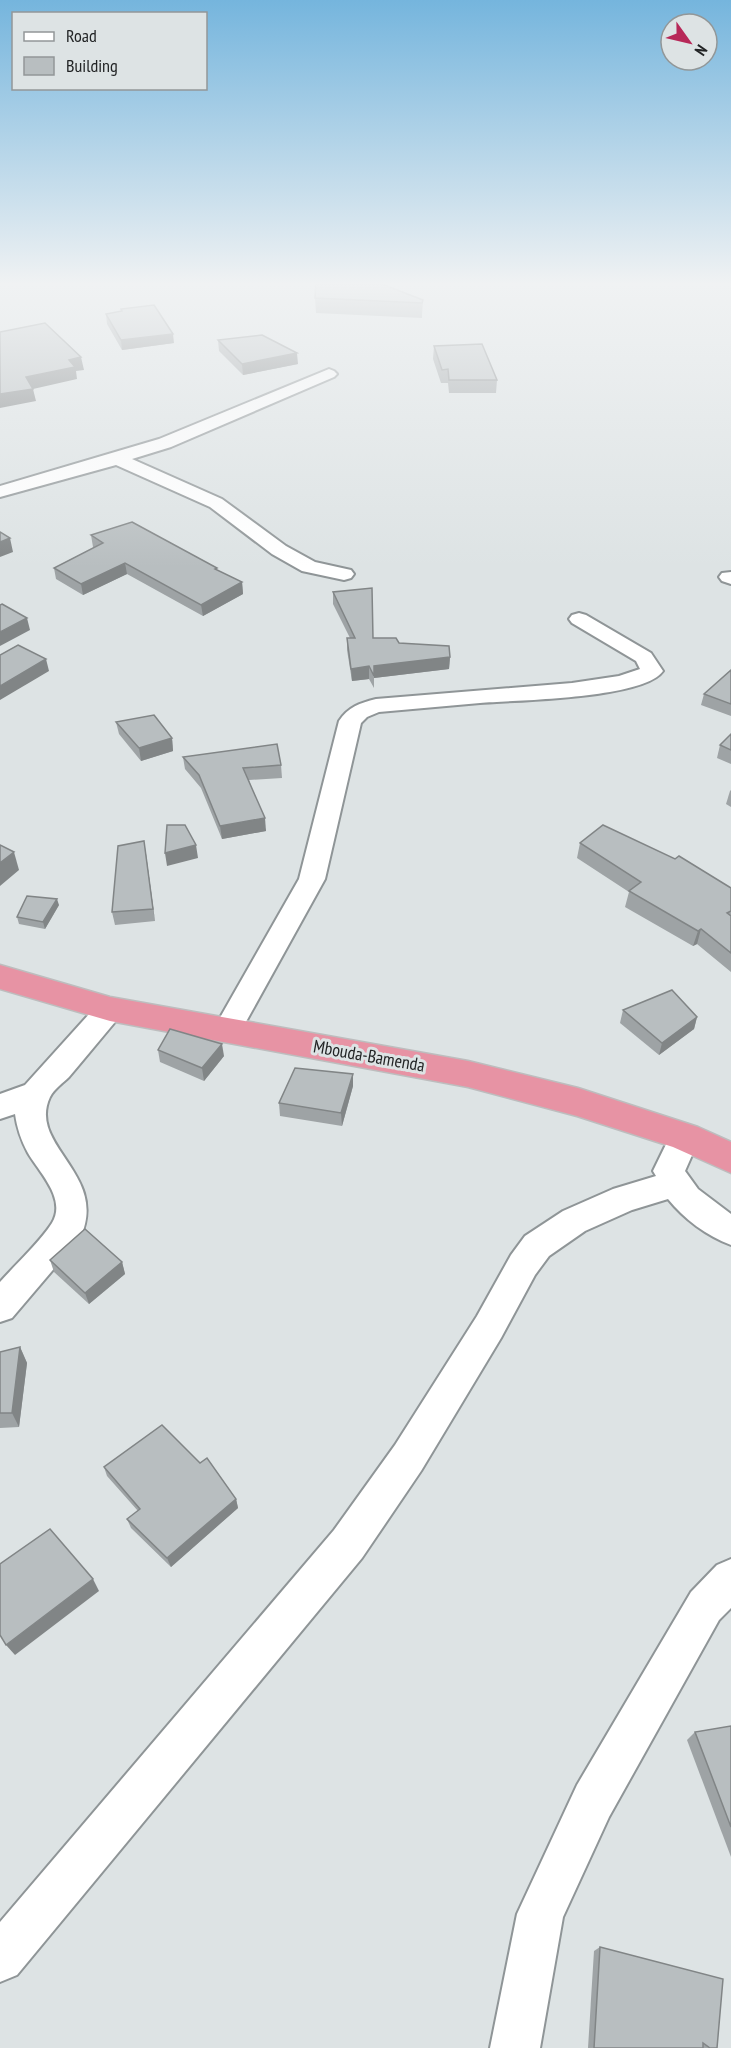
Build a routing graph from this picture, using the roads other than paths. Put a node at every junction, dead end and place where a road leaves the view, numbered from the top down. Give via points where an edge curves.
1 (323, 377) edge
2 (117, 459) junction
3 (0, 492) edge
4 (344, 574) dead end
5 (579, 619) dead end
6 (0, 977) edge
7 (110, 1009) junction
8 (227, 1030) junction
9 (36, 1093) junction
10 (0, 1107) edge
11 (685, 1137) junction
12 (731, 1158) edge
13 (674, 1184) junction
14 (731, 1231) edge
15 (0, 1307) edge
16 (731, 1579) edge
17 (0, 1959) edge
18 (515, 2048) edge

1 - 2 street
2 - 3 street
2 - 4 street via 216,503 279,550 309,567
5 - 8 street via 644,657 652,671 624,681 551,692 376,706 359,712 350,721 312,879
6 - 7 highway, Mbouda-Bamenda
7 - 8 highway, Mbouda-Bamenda
7 - 9 street
8 - 11 highway, Mbouda-Bamenda via 468,1074 578,1102
9 - 10 street
9 - 15 street via 31,1112 33,1137 70,1191 73,1215 68,1228
11 - 12 highway, Mbouda-Bamenda
11 - 13 street via 669,1171
13 - 14 street via 705,1214
13 - 17 street via 624,1199 574,1221 537,1246 408,1458 348,1544
16 - 18 street via 705,1606 593,1801 540,1914

